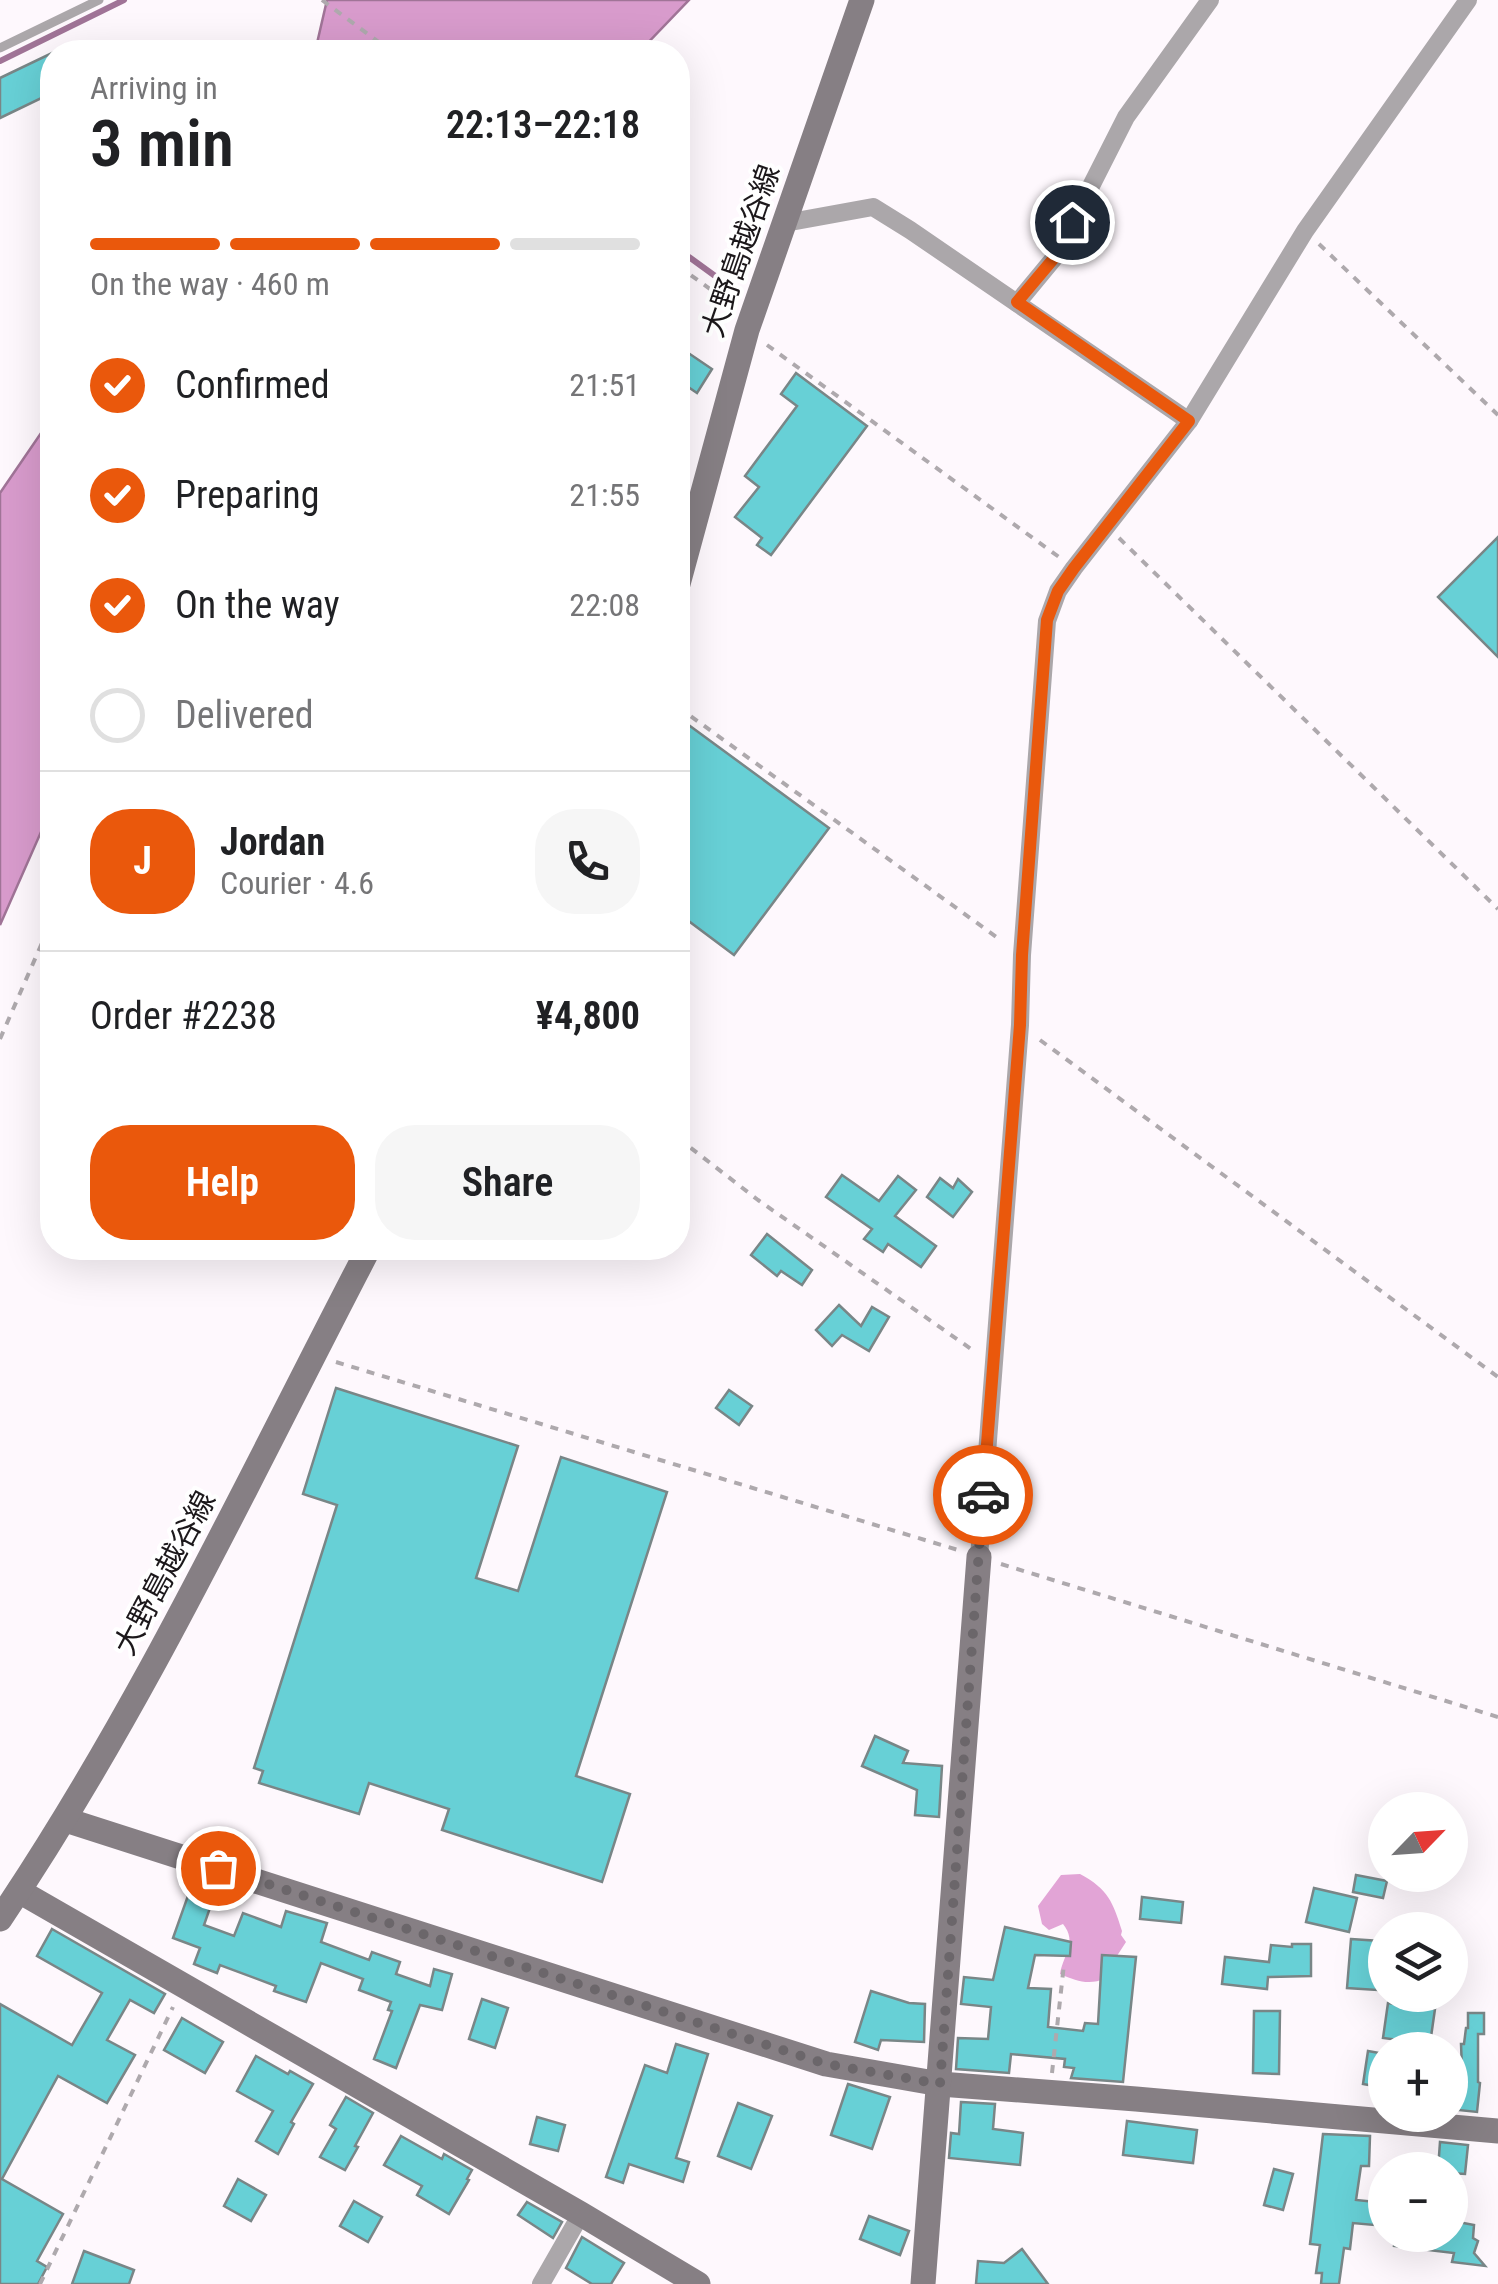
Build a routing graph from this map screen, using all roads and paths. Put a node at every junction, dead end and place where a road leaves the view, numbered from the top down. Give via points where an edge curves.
1 (98, 0) edge
2 (322, 0) edge
3 (862, 0) edge
4 (1210, 0) edge
5 (1459, 4) edge
6 (376, 40) edge
7 (0, 48) edge
8 (785, 223) junction
9 (1305, 231) junction
10 (690, 276) edge
11 (1017, 302) junction
12 (750, 324) junction
13 (1498, 415) edge
14 (1189, 421) junction
15 (1107, 526) junction
16 (690, 541) edge
17 (1074, 568) junction
18 (690, 716) edge
19 (1498, 909) edge
20 (40, 947) edge
21 (1022, 955) junction
22 (1020, 1025) junction
23 (0, 1039) edge
24 (690, 1147) edge
25 (363, 1260) edge
26 (313, 1356) junction
27 (992, 1364) junction
28 (1498, 1377) edge
29 (979, 1557) junction
30 (1498, 1716) edge
31 (66, 1820) junction
32 (19, 1890) junction
33 (0, 1919) edge
34 (1064, 1964) dead end
35 (184, 1985) junction
36 (940, 2084) junction
37 (1049, 2092) junction
38 (1498, 2131) edge
39 (580, 2214) junction
40 (40, 2284) edge
41 (541, 2284) edge
42 (698, 2284) edge
43 (923, 2284) edge

1 - 7 lane
2 - 6 path
3 - 8 street, 大野島越谷線
4 - 11 street via 1126,117 1055,257
5 - 9 street
8 - 11 street via 873,207
8 - 12 street, 大野島越谷線
9 - 13 path
9 - 14 street
10 - 12 path
11 - 14 street
12 - 16 street, 大野島越谷線
12 - 17 path
14 - 15 street
15 - 17 street
15 - 19 path
17 - 21 street via 1047,620
18 - 21 path
20 - 23 path
21 - 22 street
22 - 27 street
22 - 28 path
24 - 27 path
25 - 26 street, 大野島越谷線
26 - 29 path
26 - 31 street, 大野島越谷線
27 - 29 street
29 - 30 path
29 - 36 street
31 - 32 street, 大野島越谷線
31 - 36 street via 826,2064
32 - 33 street, 大野島越谷線
32 - 35 street
34 - 37 path
35 - 39 street
35 - 40 path
36 - 37 street
36 - 43 street
37 - 38 street
39 - 41 street
39 - 42 street

